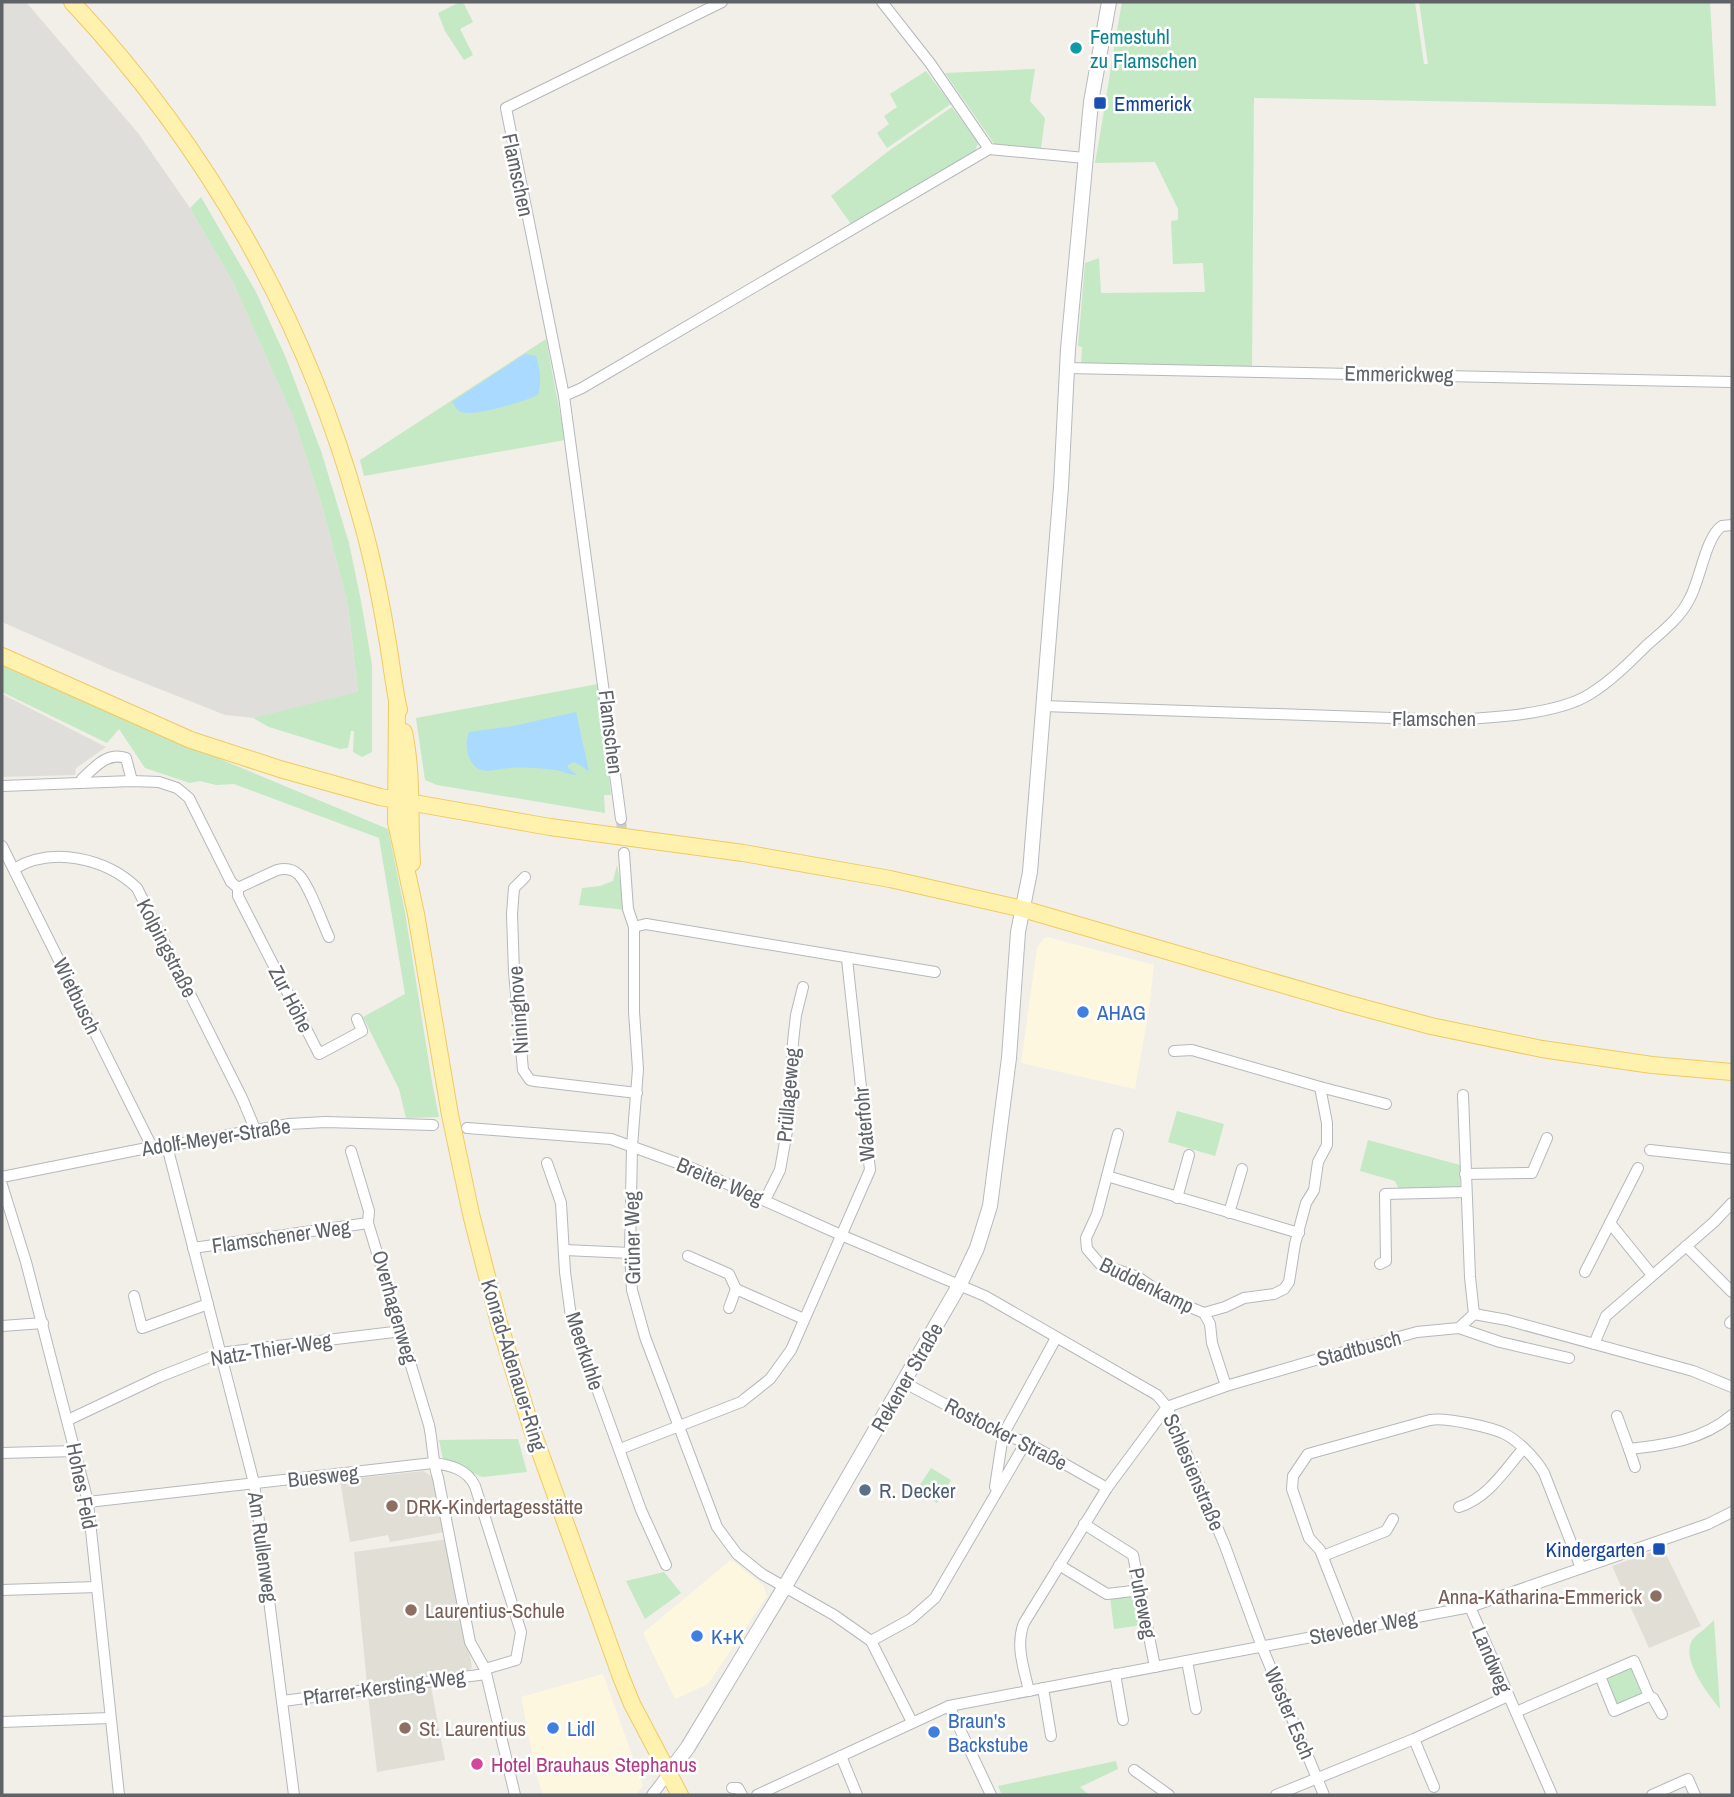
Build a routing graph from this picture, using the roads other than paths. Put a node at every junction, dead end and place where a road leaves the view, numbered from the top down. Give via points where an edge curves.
1 (72, 2) edge
2 (722, 2) edge
3 (882, 2) edge
4 (1109, 2) edge
5 (989, 149) junction
6 (1085, 158) junction
7 (1066, 368) junction
8 (1732, 382) edge
9 (564, 396) junction
10 (1732, 525) edge
11 (2, 656) edge
12 (1044, 706) junction
13 (132, 780) junction
14 (82, 783) junction
15 (2, 786) edge
16 (404, 802) junction
17 (621, 819) tunnel mouth
18 (2, 846) edge
19 (624, 853) tunnel mouth
20 (14, 869) junction
21 (525, 877) dead end
22 (238, 888) junction
23 (1023, 909) junction
24 (634, 926) junction
25 (329, 937) dead end
26 (847, 959) junction
27 (935, 972) dead end
28 (803, 987) dead end
29 (357, 1019) dead end
30 (1174, 1051) dead end
31 (1732, 1072) edge
32 (1320, 1087) junction
33 (636, 1093) junction
34 (1463, 1094) dead end
35 (1386, 1104) dead end
36 (433, 1125) dead end
37 (467, 1128) dead end
38 (255, 1129) junction
39 (1118, 1134) dead end
40 (1547, 1138) dead end
41 (167, 1146) junction
42 (632, 1146) junction
43 (152, 1147) junction
44 (1650, 1150) dead end
45 (351, 1151) dead end
46 (1189, 1155) dead end
47 (1732, 1159) edge
48 (547, 1163) dead end
49 (1638, 1168) dead end
50 (1242, 1169) dead end
51 (1465, 1174) junction
52 (1107, 1176) junction
53 (2, 1177) edge
54 (2, 1185) edge
55 (1466, 1192) junction
56 (1177, 1198) junction
57 (765, 1200) junction
58 (1732, 1203) edge
59 (1229, 1213) junction
60 (369, 1223) junction
61 (1610, 1223) junction
62 (1299, 1233) junction
63 (841, 1235) junction
64 (1686, 1246) junction
65 (193, 1248) junction
66 (565, 1250) junction
67 (630, 1253) junction
68 (688, 1256) dead end
69 (1380, 1264) dead end
70 (1585, 1272) dead end
71 (1652, 1275) junction
72 (960, 1284) junction
73 (736, 1289) junction
74 (1732, 1292) edge
75 (134, 1296) dead end
76 (208, 1304) junction
77 (729, 1308) dead end
78 (1204, 1313) junction
79 (1474, 1314) junction
80 (804, 1319) junction
81 (43, 1323) junction
82 (2, 1326) edge
83 (1459, 1328) junction
84 (402, 1331) junction
85 (1056, 1338) junction
86 (1594, 1344) junction
87 (220, 1353) junction
88 (1569, 1358) dead end
89 (904, 1382) junction
90 (1226, 1386) junction
91 (1732, 1387) edge
92 (1167, 1407) junction
93 (1732, 1415) edge
94 (1617, 1416) dead end
95 (68, 1420) junction
96 (677, 1428) junction
97 (1003, 1435) junction
98 (1026, 1442) junction
99 (620, 1449) junction
100 (1523, 1449) junction
101 (1629, 1449) junction
102 (76, 1451) junction
103 (2, 1453) edge
104 (433, 1463) junction
105 (1635, 1466) dead end
106 (254, 1483) junction
107 (1107, 1488) junction
108 (994, 1494) junction
109 (88, 1502) junction
110 (1459, 1507) dead end
111 (1732, 1512) edge
112 (1393, 1519) dead end
113 (1084, 1524) junction
114 (1323, 1556) junction
115 (666, 1565) dead end
116 (1059, 1565) junction
117 (1581, 1568) junction
118 (97, 1587) junction
119 (784, 1588) junction
120 (2, 1590) edge
121 (1141, 1590) junction
122 (1469, 1607) junction
123 (1351, 1629) junction
124 (871, 1641) junction
125 (1262, 1647) junction
126 (1187, 1661) junction
127 (1155, 1667) junction
128 (486, 1672) junction
129 (1115, 1674) junction
130 (1600, 1676) junction
131 (1043, 1688) junction
132 (1029, 1691) junction
133 (1508, 1696) junction
134 (1649, 1696) junction
135 (283, 1701) junction
136 (949, 1706) junction
137 (1196, 1709) dead end
138 (1516, 1712) junction
139 (1662, 1714) dead end
140 (110, 1718) junction
141 (1123, 1720) dead end
142 (2, 1722) edge
143 (912, 1722) junction
144 (1051, 1736) dead end
145 (1414, 1739) junction
146 (841, 1756) junction
147 (1134, 1770) dead end
148 (668, 1774) junction
149 (1318, 1780) junction
150 (1434, 1787) dead end
151 (119, 1795) edge
152 (294, 1795) edge
153 (515, 1795) edge
154 (652, 1795) edge
155 (680, 1795) edge
156 (757, 1795) edge
157 (858, 1795) edge
158 (991, 1795) edge
159 (1169, 1795) edge
160 (1276, 1795) edge
161 (1324, 1795) edge
162 (1552, 1795) edge
163 (1652, 1795) edge
164 (1695, 1795) edge

1 - 16 main road, Konrad-Adenauer-Ring via 138,77 209,176 250,243 326,409 358,507 384,619 397,702
2 - 9 street, Flamschen via 506,108
3 - 5 street
4 - 6 street, Rekener Straße
5 - 6 street
5 - 9 street
6 - 7 street, Rekener Straße
7 - 8 street, Emmerickweg
7 - 12 street, Rekener Straße
9 - 17 street, Flamschen
10 - 12 street, Flamschen via 1722,526 1714,534 1697,585 1681,614 1590,694 1571,703 1491,718 1449,720
11 - 16 main road via 205,746
12 - 23 street, Rekener Straße
13 - 14 street, Zur Höhe
13 - 14 street via 126,758 118,755 100,762
13 - 22 street, Zur Höhe via 168,785 189,798
14 - 15 street, Zur Höhe
16 - 23 main road via 743,853
16 - 148 main road, Konrad-Adenauer-Ring via 396,822 450,1115 503,1334 537,1446 621,1677
18 - 20 street, Wietbusch
19 - 24 street, Grüner Weg via 628,909
20 - 38 street, Kolpingstraße via 40,858 65,857 111,869 137,888
20 - 43 street, Wietbusch
21 - 33 street, Nininghove via 514,888 512,914 526,1075 535,1082
22 - 25 street via 277,870 294,872
22 - 29 street, Zur Höhe via 318,1054 362,1031
23 - 31 main road via 1431,1026 1542,1049
23 - 72 street, Rekener Straße via 990,1206
24 - 26 street via 646,924
24 - 33 street, Grüner Weg
26 - 27 street
26 - 63 street, Waterfohr via 870,1170
28 - 57 street, Prüllageweg via 794,1028 780,1170
30 - 32 street via 1192,1050
32 - 35 street
32 - 62 street, Buddenkamp via 1327,1145
33 - 42 street, Grüner Weg
34 - 51 street
36 - 38 street, Adolf-Meyer-Straße via 325,1122
37 - 42 street, Breiter Weg via 611,1139
38 - 41 street, Adolf-Meyer-Straße
39 - 52 street, Buddenkamp
40 - 51 street via 1532,1173
41 - 43 street, Adolf-Meyer-Straße
41 - 65 street, Am Rullenweg
42 - 57 street, Breiter Weg
42 - 67 street, Grüner Weg
43 - 53 street, Adolf-Meyer-Straße
44 - 47 street
45 - 60 street, Overhagenweg
46 - 56 street
48 - 66 street, Meerkuhle via 561,1203
49 - 61 street
50 - 59 street
51 - 55 street
52 - 56 street
52 - 78 street, Buddenkamp via 1086,1238 1091,1256
54 - 81 street, Hohes Feld
55 - 69 street via 1385,1194 1386,1261
55 - 79 street
56 - 59 street
57 - 63 street, Breiter Weg
58 - 64 street
59 - 62 street
60 - 65 street, Flamschener Weg
60 - 84 street, Overhagenweg
61 - 70 street
61 - 71 street
62 - 78 street, Buddenkamp via 1284,1289 1244,1297
63 - 72 street, Breiter Weg
63 - 80 street, Waterfohr
64 - 71 street
64 - 74 street
65 - 76 street, Am Rullenweg
66 - 67 street
66 - 99 street, Meerkuhle via 571,1317
67 - 96 street, Grüner Weg via 635,1302
68 - 73 street via 729,1274
71 - 86 street via 1606,1316
72 - 85 street, Schlesienstraße
72 - 89 street, Rekener Straße
73 - 77 street
73 - 80 street
75 - 76 street via 142,1328
76 - 87 street, Am Rullenweg
78 - 90 street, Buddenkamp
79 - 83 street
79 - 86 street
80 - 96 street, Waterfohr via 783,1362 753,1394
81 - 82 street
81 - 95 street, Hohes Feld
83 - 88 street
83 - 90 street, Stadtbusch via 1418,1332
84 - 87 street, Natz-Thier-Weg
84 - 104 street, Overhagenweg via 429,1425
85 - 92 street, Schlesienstraße via 1157,1395
85 - 97 street
86 - 91 street via 1693,1371
87 - 95 street, Natz-Thier-Weg
87 - 106 street, Am Rullenweg
89 - 97 street, Rostocker Straße
89 - 119 street, Rekener Straße
90 - 92 street, Stadtbusch
92 - 107 street
92 - 125 street, Schlesienstraße
93 - 101 street via 1708,1432 1677,1443
94 - 101 street
95 - 102 street, Hohes Feld
96 - 99 street
96 - 119 street, Grüner Weg via 717,1527 737,1554
97 - 98 street, Rostocker Straße
97 - 108 street
98 - 107 street, Rostocker Straße
98 - 108 street
99 - 115 street, Meerkuhle
100 - 110 street via 1483,1496
100 - 114 street via 1505,1434 1438,1418 1308,1454 1293,1476 1292,1489 1309,1538
100 - 117 street via 1544,1473
101 - 105 street
102 - 103 street
102 - 109 street, Hohes Feld
104 - 106 street, Buesweg
104 - 128 street, Overhagenweg via 470,1642
104 - 128 street via 461,1470 473,1481 522,1632 516,1660
106 - 109 street, Buesweg
106 - 135 street, Am Rullenweg
107 - 113 street
108 - 124 street via 935,1598 911,1619
109 - 118 street, Hohes Feld
111 - 117 street, Steveder Weg
112 - 114 street via 1386,1531
113 - 116 street
113 - 121 street, Puheweg via 1133,1555
114 - 123 street
116 - 121 street via 1107,1594
116 - 132 street via 1020,1636
117 - 122 street, Steveder Weg
118 - 120 street
118 - 140 street, Hohes Feld
119 - 124 street, Grüner Weg
119 - 148 street, Rekener Straße
121 - 127 street, Puheweg
122 - 123 street, Steveder Weg
122 - 133 street, Landweg
123 - 125 street, Steveder Weg
124 - 143 street
125 - 126 street, Steveder Weg
125 - 149 street, Wester Esch
126 - 127 street, Steveder Weg
126 - 137 street
127 - 129 street, Steveder Weg
128 - 135 street, Pfarrer-Kersting-Weg
128 - 153 street, Overhagenweg
129 - 131 street, Steveder Weg
129 - 141 street
130 - 134 street, Landweg via 1634,1661
130 - 134 street via 1614,1711
130 - 138 street, Landweg
131 - 132 street, Steveder Weg
131 - 144 street
132 - 136 street, Steveder Weg
133 - 138 street, Landweg
133 - 145 street, Wester Esch
134 - 139 street, Landweg
135 - 152 street, Am Rullenweg
136 - 143 street, Steveder Weg
136 - 158 street
138 - 162 street, Landweg
140 - 142 street
140 - 151 street, Hohes Feld
143 - 146 street, Steveder Weg
145 - 149 street, Wester Esch
145 - 150 street
146 - 156 street, Steveder Weg
146 - 157 street
147 - 159 street
148 - 154 street, Rekener Straße
148 - 155 main road, Konrad-Adenauer-Ring
149 - 160 street
149 - 161 street, Wester Esch
163 - 164 street via 1688,1779

